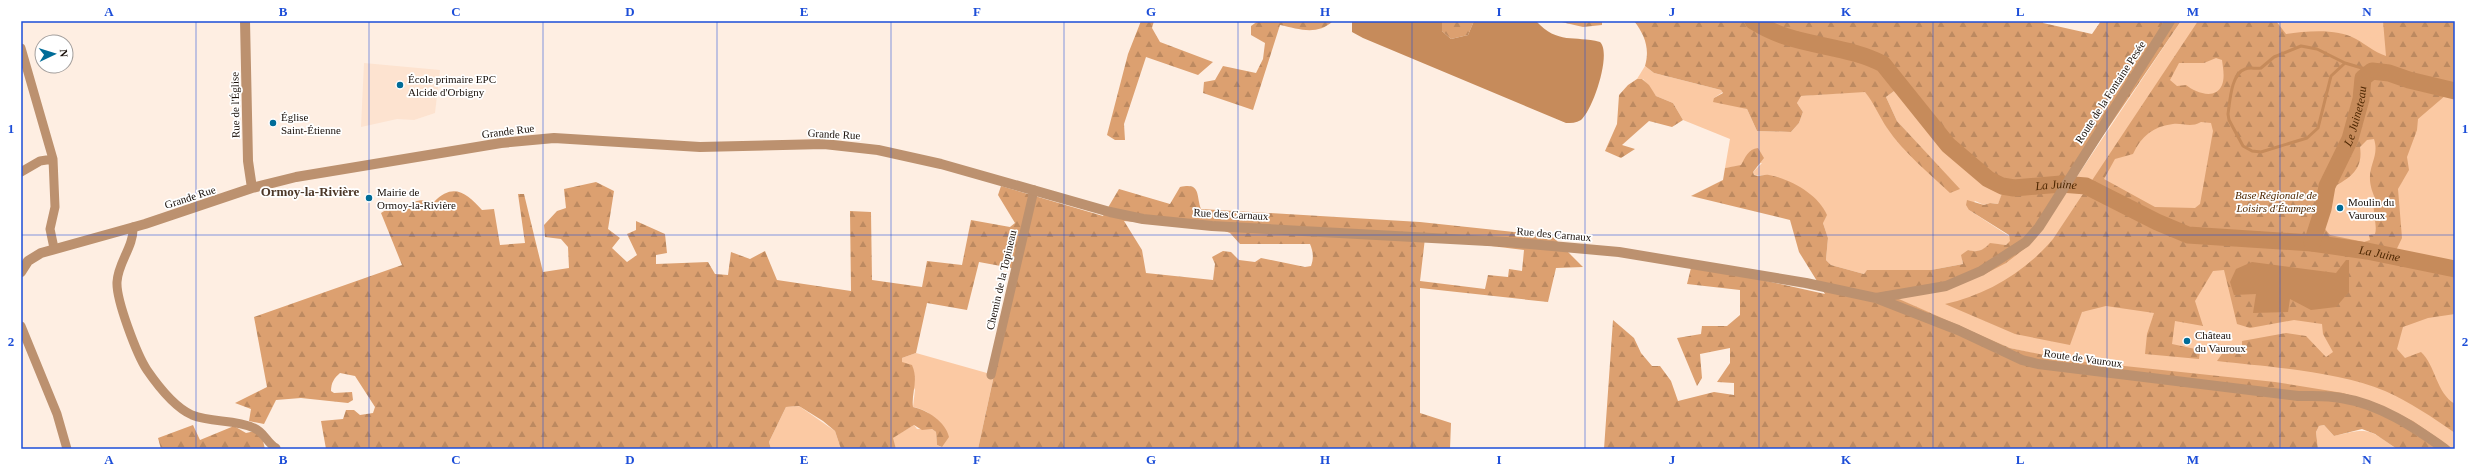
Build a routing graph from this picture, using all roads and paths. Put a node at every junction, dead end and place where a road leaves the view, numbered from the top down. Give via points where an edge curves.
1 (245, 21) edge
2 (2170, 21) edge
3 (21, 48) edge
4 (54, 158) junction
5 (21, 172) edge
6 (1015, 185) joint
7 (252, 188) junction
8 (1034, 190) junction
9 (2057, 198) joint
10 (133, 227) junction
11 (54, 248) junction
12 (21, 272) edge
13 (1876, 298) junction
14 (21, 326) edge
15 (991, 375) dead end
16 (276, 448) dead end
17 (67, 449) edge
18 (2445, 449) edge

1 - 7 street, Rue de l'Église via 248,160
2 - 9 street, Route de la Fontaine Pesée
3 - 4 street
4 - 5 street via 40,161
4 - 11 street via 55,207 50,229
6 - 7 street, Grande Rue via 901,155 849,146 824,144 700,147 554,138 494,144 296,177
6 - 8 street, Rue des Carnaux
7 - 10 street, Grande Rue
8 - 13 street, Rue des Carnaux via 1143,219 1212,226 1499,241 1619,252 1806,283
8 - 15 street, Chemin de la Topineau
9 - 13 street, Rue des Carnaux via 2026,242 1981,271 1946,286
10 - 11 street, Grande Rue
10 - 16 street via 133,237 119,270 117,283 127,322 147,370 167,395 190,414 202,419 252,427
11 - 12 street, Grande Rue via 34,257
13 - 18 street, Route de Vauroux via 1958,330 2022,360 2038,364 2298,396 2341,398 2377,408 2411,425
14 - 17 street via 57,414

